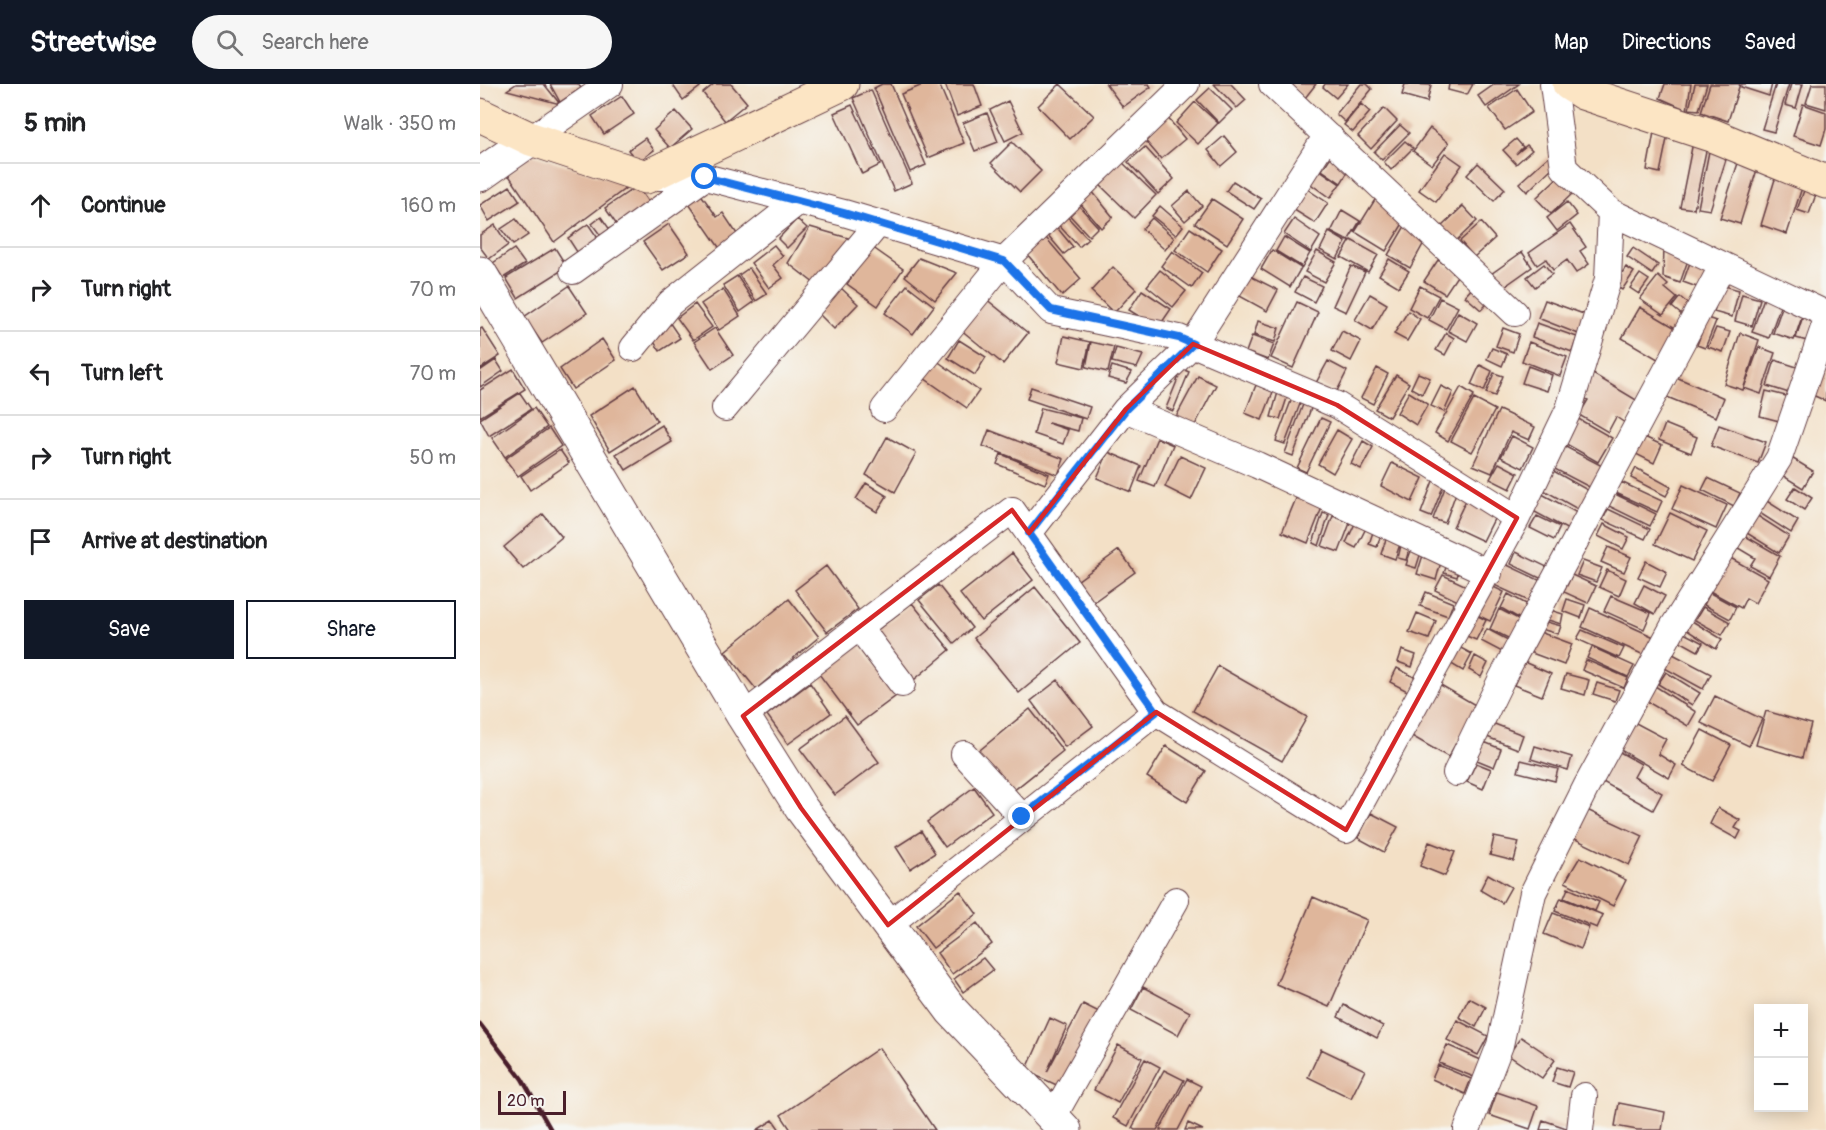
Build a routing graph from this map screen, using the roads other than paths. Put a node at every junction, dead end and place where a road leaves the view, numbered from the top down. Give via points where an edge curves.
1 (610, 84) edge
2 (842, 84) edge
3 (1185, 84) edge
4 (1272, 84) edge
5 (1574, 86) edge
6 (480, 115) edge
7 (1331, 138) junction
8 (531, 139) junction
9 (480, 176) edge
10 (646, 177) junction
11 (705, 177) junction
12 (1826, 182) edge
13 (799, 201) junction
14 (1611, 212) junction
15 (878, 224) junction
16 (1004, 261) junction
17 (1723, 265) junction
18 (573, 271) dead end
19 (480, 273) edge
20 (1515, 313) dead end
21 (1826, 315) edge
22 (1826, 322) edge
23 (1193, 344) junction
24 (633, 348) dead end
25 (725, 408) dead end
26 (884, 408) dead end
27 (1126, 409) junction
28 (1517, 518) junction
29 (1029, 533) junction
30 (1489, 573) junction
31 (859, 627) junction
32 (902, 684) dead end
33 (1156, 712) junction
34 (743, 716) junction
35 (964, 754) dead end
36 (1456, 773) dead end
37 (1022, 817) junction
38 (1176, 900) dead end
39 (888, 925) junction
40 (1584, 1096) dead end
41 (1059, 1123) edge
42 (1467, 1130) edge
43 (1580, 1130) edge

1 - 8 street
2 - 10 main road
3 - 16 street
4 - 7 street
5 - 12 main road via 1714,136
5 - 14 street via 1564,168
6 - 8 main road
7 - 20 street
7 - 23 street via 1322,143
8 - 9 street
8 - 10 main road
10 - 11 street
11 - 13 street
11 - 18 street
13 - 15 street
13 - 24 street via 670,303
14 - 17 street
14 - 28 street via 1608,279 1569,409
15 - 16 street
15 - 25 street
16 - 23 street via 1051,310
16 - 26 street
17 - 21 street
17 - 36 street via 1502,678
19 - 34 street
22 - 42 street via 1779,458 1673,627 1533,893 1500,1046
23 - 27 street
23 - 28 street via 1336,405
27 - 29 street
27 - 30 street
28 - 30 street
29 - 31 street via 1012,510
29 - 33 street
30 - 33 street via 1452,633 1346,830
31 - 32 street
31 - 34 street
33 - 37 street
34 - 39 street via 801,808
35 - 37 street
37 - 39 street
38 - 41 street
39 - 41 street via 952,1011
40 - 43 street

